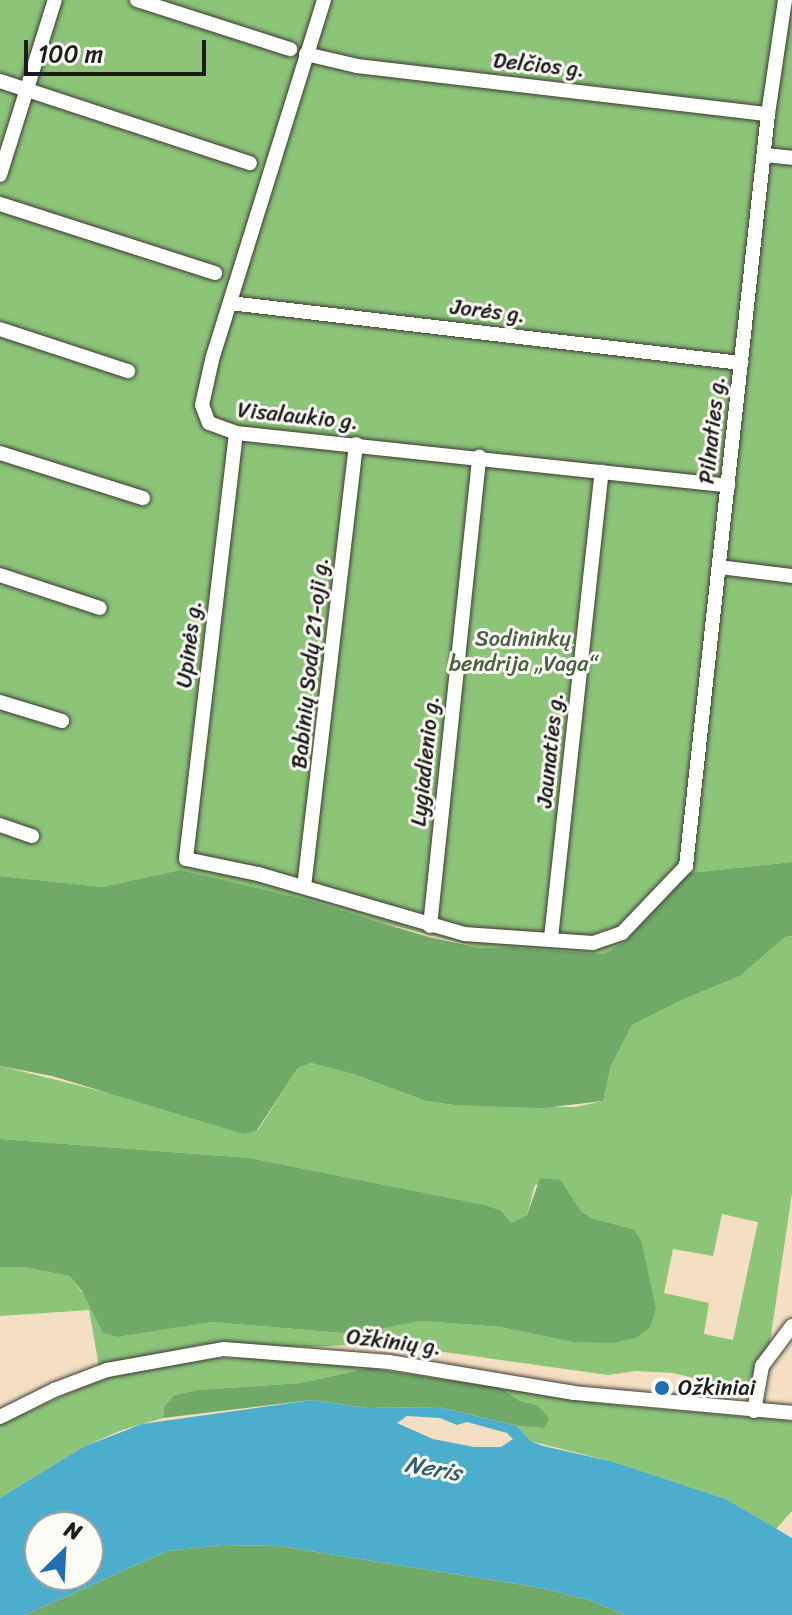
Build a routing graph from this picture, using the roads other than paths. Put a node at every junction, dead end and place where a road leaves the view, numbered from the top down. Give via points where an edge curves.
1 (55, 0) edge
2 (137, 0) edge
3 (324, 0) edge
4 (785, 0) edge
5 (290, 49) dead end
6 (306, 54) junction
7 (0, 81) edge
8 (27, 90) junction
9 (768, 114) junction
10 (765, 155) junction
11 (792, 158) edge
12 (250, 163) dead end
13 (0, 175) edge
14 (0, 204) edge
15 (215, 273) dead end
16 (230, 303) junction
17 (0, 329) edge
18 (741, 363) junction
19 (128, 371) dead end
20 (236, 433) junction
21 (356, 444) junction
22 (0, 453) edge
23 (479, 457) junction
24 (602, 472) junction
25 (728, 486) junction
26 (143, 498) dead end
27 (719, 567) junction
28 (0, 575) edge
29 (792, 576) edge
30 (100, 608) dead end
31 (0, 702) edge
32 (62, 721) dead end
33 (0, 825) edge
34 (32, 836) dead end
35 (304, 887) junction
36 (430, 926) junction
37 (551, 938) junction
38 (792, 1326) edge
39 (754, 1411) junction
40 (792, 1413) edge
41 (0, 1417) edge

1 - 8 street
2 - 5 street
3 - 6 street, Visalaukio g.
4 - 9 street, Pilnaties g.
6 - 9 street, Delčios g. via 357,66
6 - 16 street, Visalaukio g.
7 - 8 street
8 - 12 street
8 - 13 street
9 - 10 street, Pilnaties g.
10 - 11 street
10 - 18 street, Pilnaties g.
14 - 15 street
16 - 18 street, Jorės g.
16 - 20 street, Visalaukio g. via 202,405 209,423
17 - 19 street
18 - 25 street, Pilnaties g.
20 - 21 street, Visalaukio g.
20 - 35 street, Upinės g. via 186,859
21 - 23 street, Visalaukio g.
21 - 35 street, Babinių Sodų 21-oji g.
22 - 26 street
23 - 24 street, Visalaukio g.
23 - 36 street, Lygiadienio g.
24 - 25 street, Visalaukio g.
24 - 37 street, Jaunaties g.
25 - 27 street, Pilnaties g.
27 - 29 street
27 - 37 street, Pilnaties g. via 686,866 622,933 593,943
28 - 30 street
31 - 32 street
33 - 34 street
35 - 36 street
36 - 37 street via 505,938
38 - 39 street via 762,1366
39 - 40 street, Ožkinių g.
39 - 41 street, Ožkinių g. via 574,1393 389,1362 224,1349 107,1370

